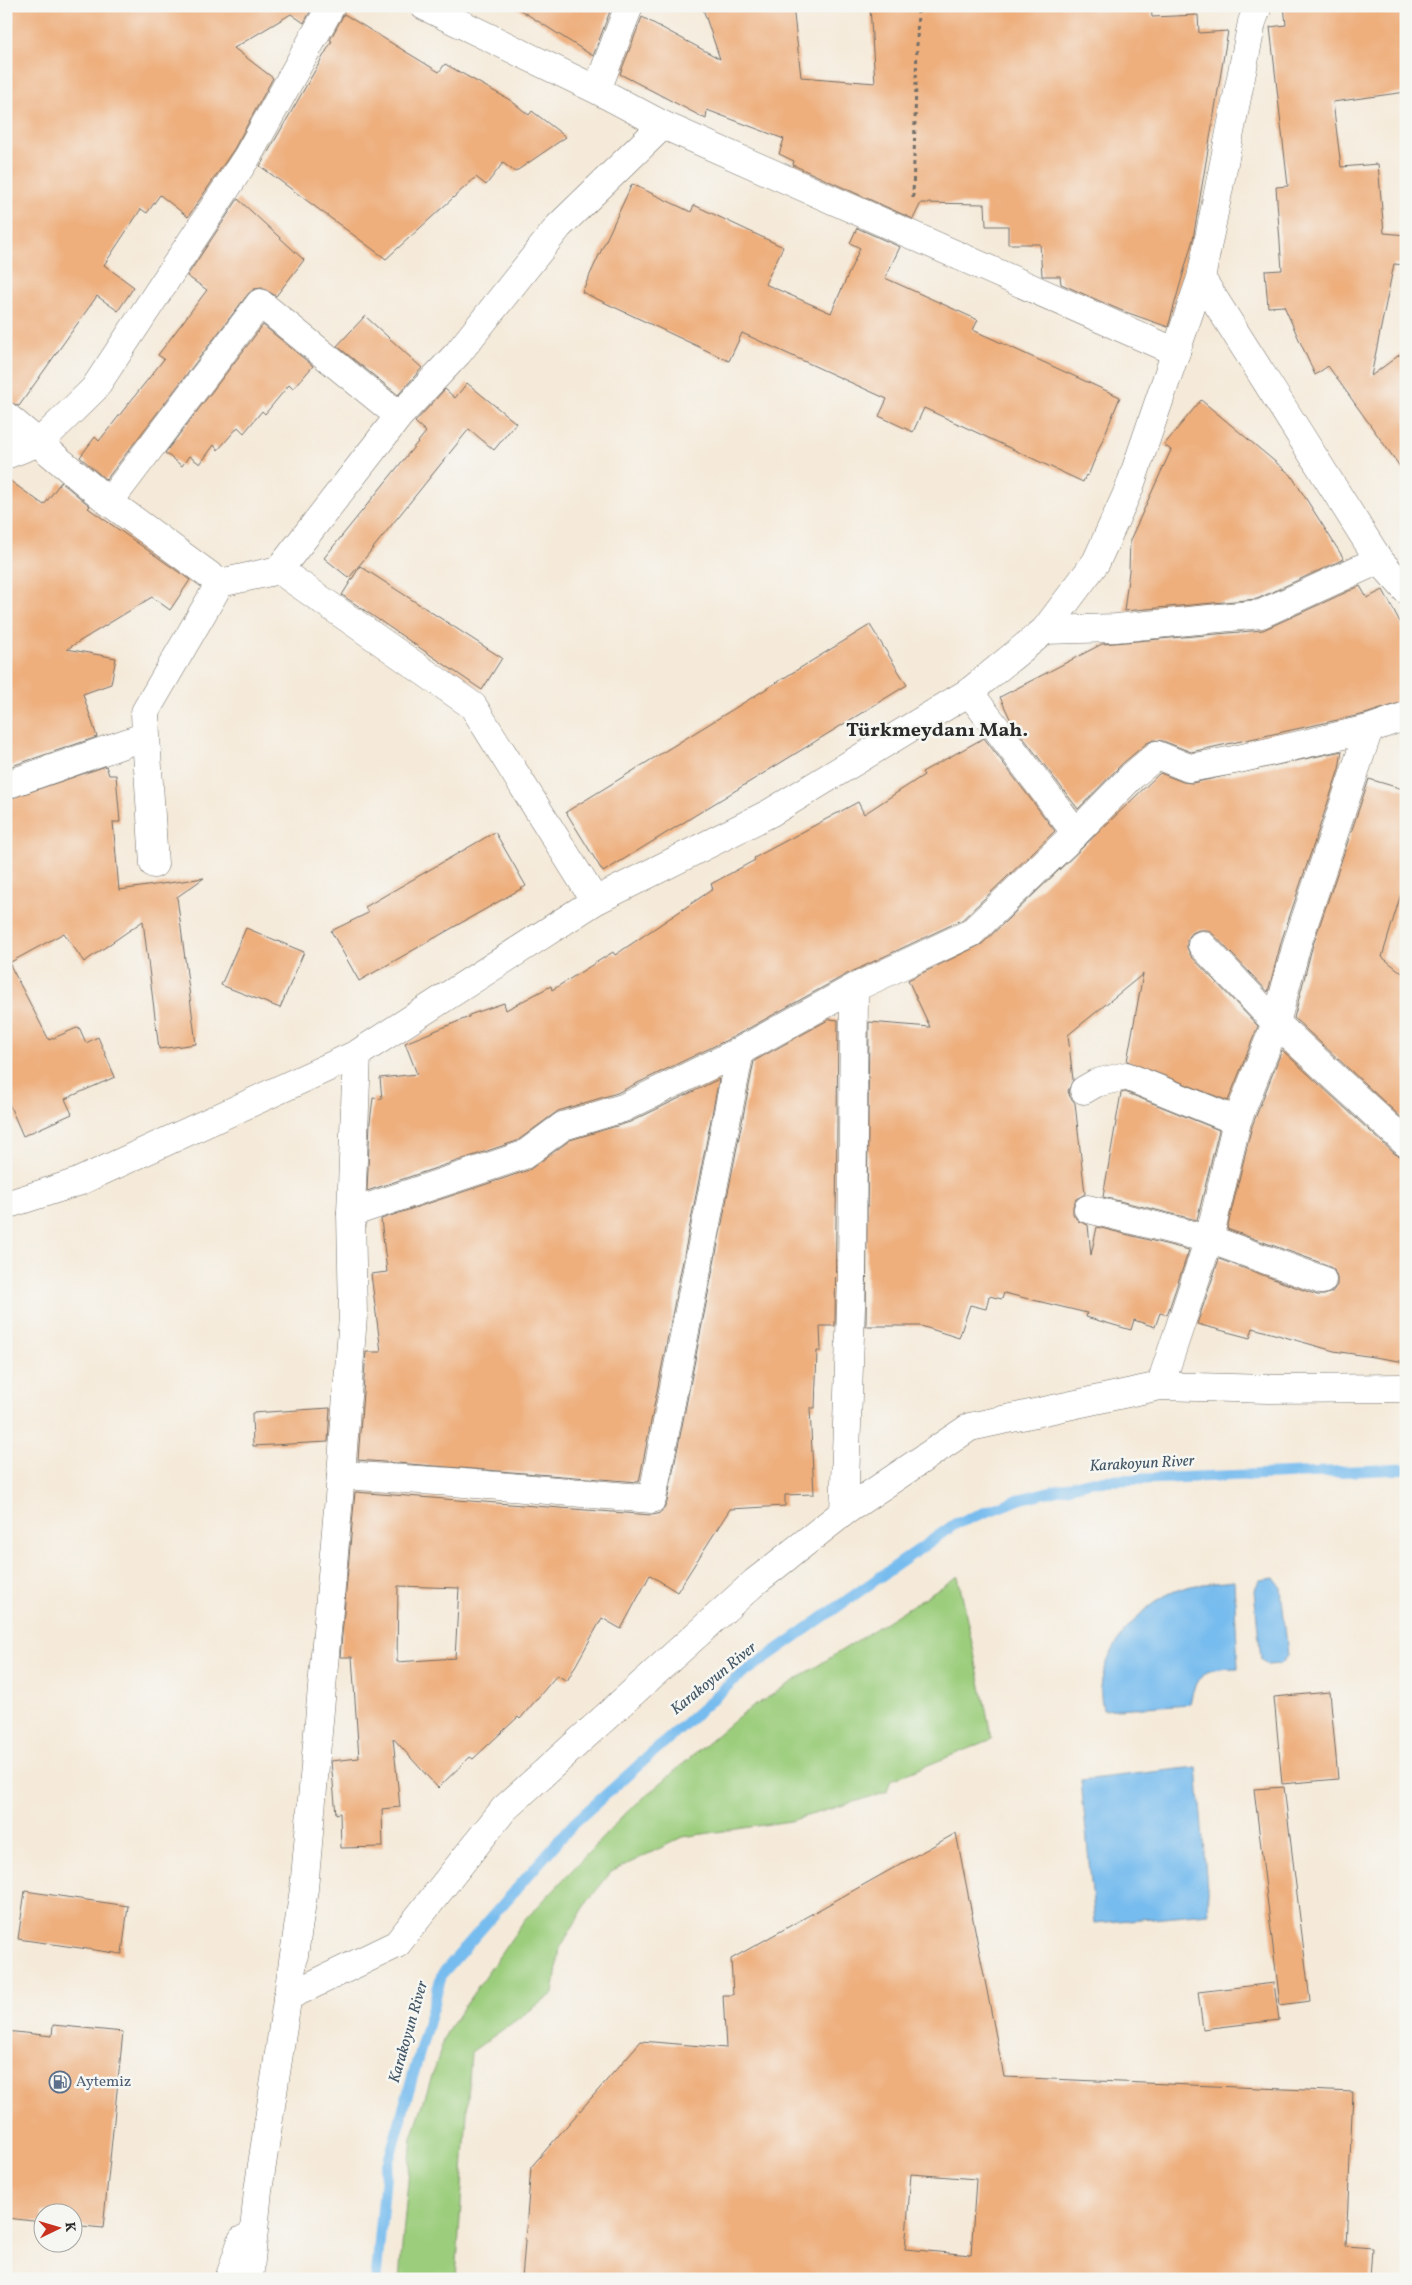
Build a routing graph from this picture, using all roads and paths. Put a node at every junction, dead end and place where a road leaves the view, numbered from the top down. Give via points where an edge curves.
1 (331, 6) edge
2 (424, 6) edge
3 (629, 6) edge
4 (918, 6) edge
5 (1258, 6) edge
6 (597, 90) junction
7 (662, 125) junction
8 (912, 236) junction
9 (1201, 278) junction
10 (1176, 352) junction
11 (6, 416) edge
12 (399, 416) junction
13 (40, 442) junction
14 (6, 455) edge
15 (109, 502) junction
16 (1379, 560) junction
17 (279, 570) junction
18 (220, 583) junction
19 (1406, 590) edge
20 (1045, 630) junction
21 (969, 692) junction
22 (1406, 716) edge
23 (1369, 729) junction
24 (146, 736) junction
25 (6, 785) edge
26 (1076, 833) junction
27 (154, 864) dead end
28 (595, 901) junction
29 (1202, 945) dead end
30 (854, 988) junction
31 (1276, 1022) junction
32 (740, 1051) junction
33 (357, 1054) junction
34 (1084, 1090) dead end
35 (1237, 1120) junction
36 (1406, 1143) edge
37 (6, 1205) edge
38 (1088, 1209) dead end
39 (351, 1213) junction
40 (1209, 1240) junction
41 (1322, 1280) dead end
42 (1160, 1386) junction
43 (1406, 1388) edge
44 (341, 1475) junction
45 (844, 1512) junction
46 (287, 1997) junction
47 (258, 2191) junction
48 (229, 2279) edge
49 (249, 2279) edge

1 - 13 street via 247,157 94,389
2 - 6 street
3 - 6 street
4 - 8 path
5 - 9 street via 1252,22
6 - 7 street
7 - 8 street
7 - 12 street via 559,226 458,353
8 - 10 street
9 - 10 street
9 - 16 street
10 - 20 street via 1129,490 1096,562
11 - 13 street
12 - 15 street via 260,303
12 - 17 street
13 - 14 street
13 - 15 street
15 - 18 street
16 - 19 street
16 - 20 street via 1261,614 1116,628
17 - 18 street
17 - 28 street via 472,706
18 - 24 street via 145,712
20 - 21 street
21 - 26 street
21 - 28 street via 770,814
22 - 23 street
23 - 26 street via 1189,768 1157,755
23 - 31 street via 1297,944
24 - 25 street
24 - 27 street
26 - 30 street via 971,933
28 - 33 street
29 - 31 street
30 - 32 street
30 - 45 street via 852,1278
31 - 35 street
31 - 36 street
32 - 39 street via 623,1108 563,1126 524,1155
32 - 44 street via 652,1499
33 - 37 street via 78,1182
33 - 39 street
34 - 35 street via 1096,1083 1126,1076
35 - 40 street
38 - 40 street
39 - 44 street via 353,1316
40 - 41 street
40 - 42 street
42 - 43 street
42 - 45 street via 970,1427
44 - 46 street via 304,1889
45 - 46 street via 755,1582 504,1809 398,1944
46 - 47 street
47 - 48 street
47 - 49 street

